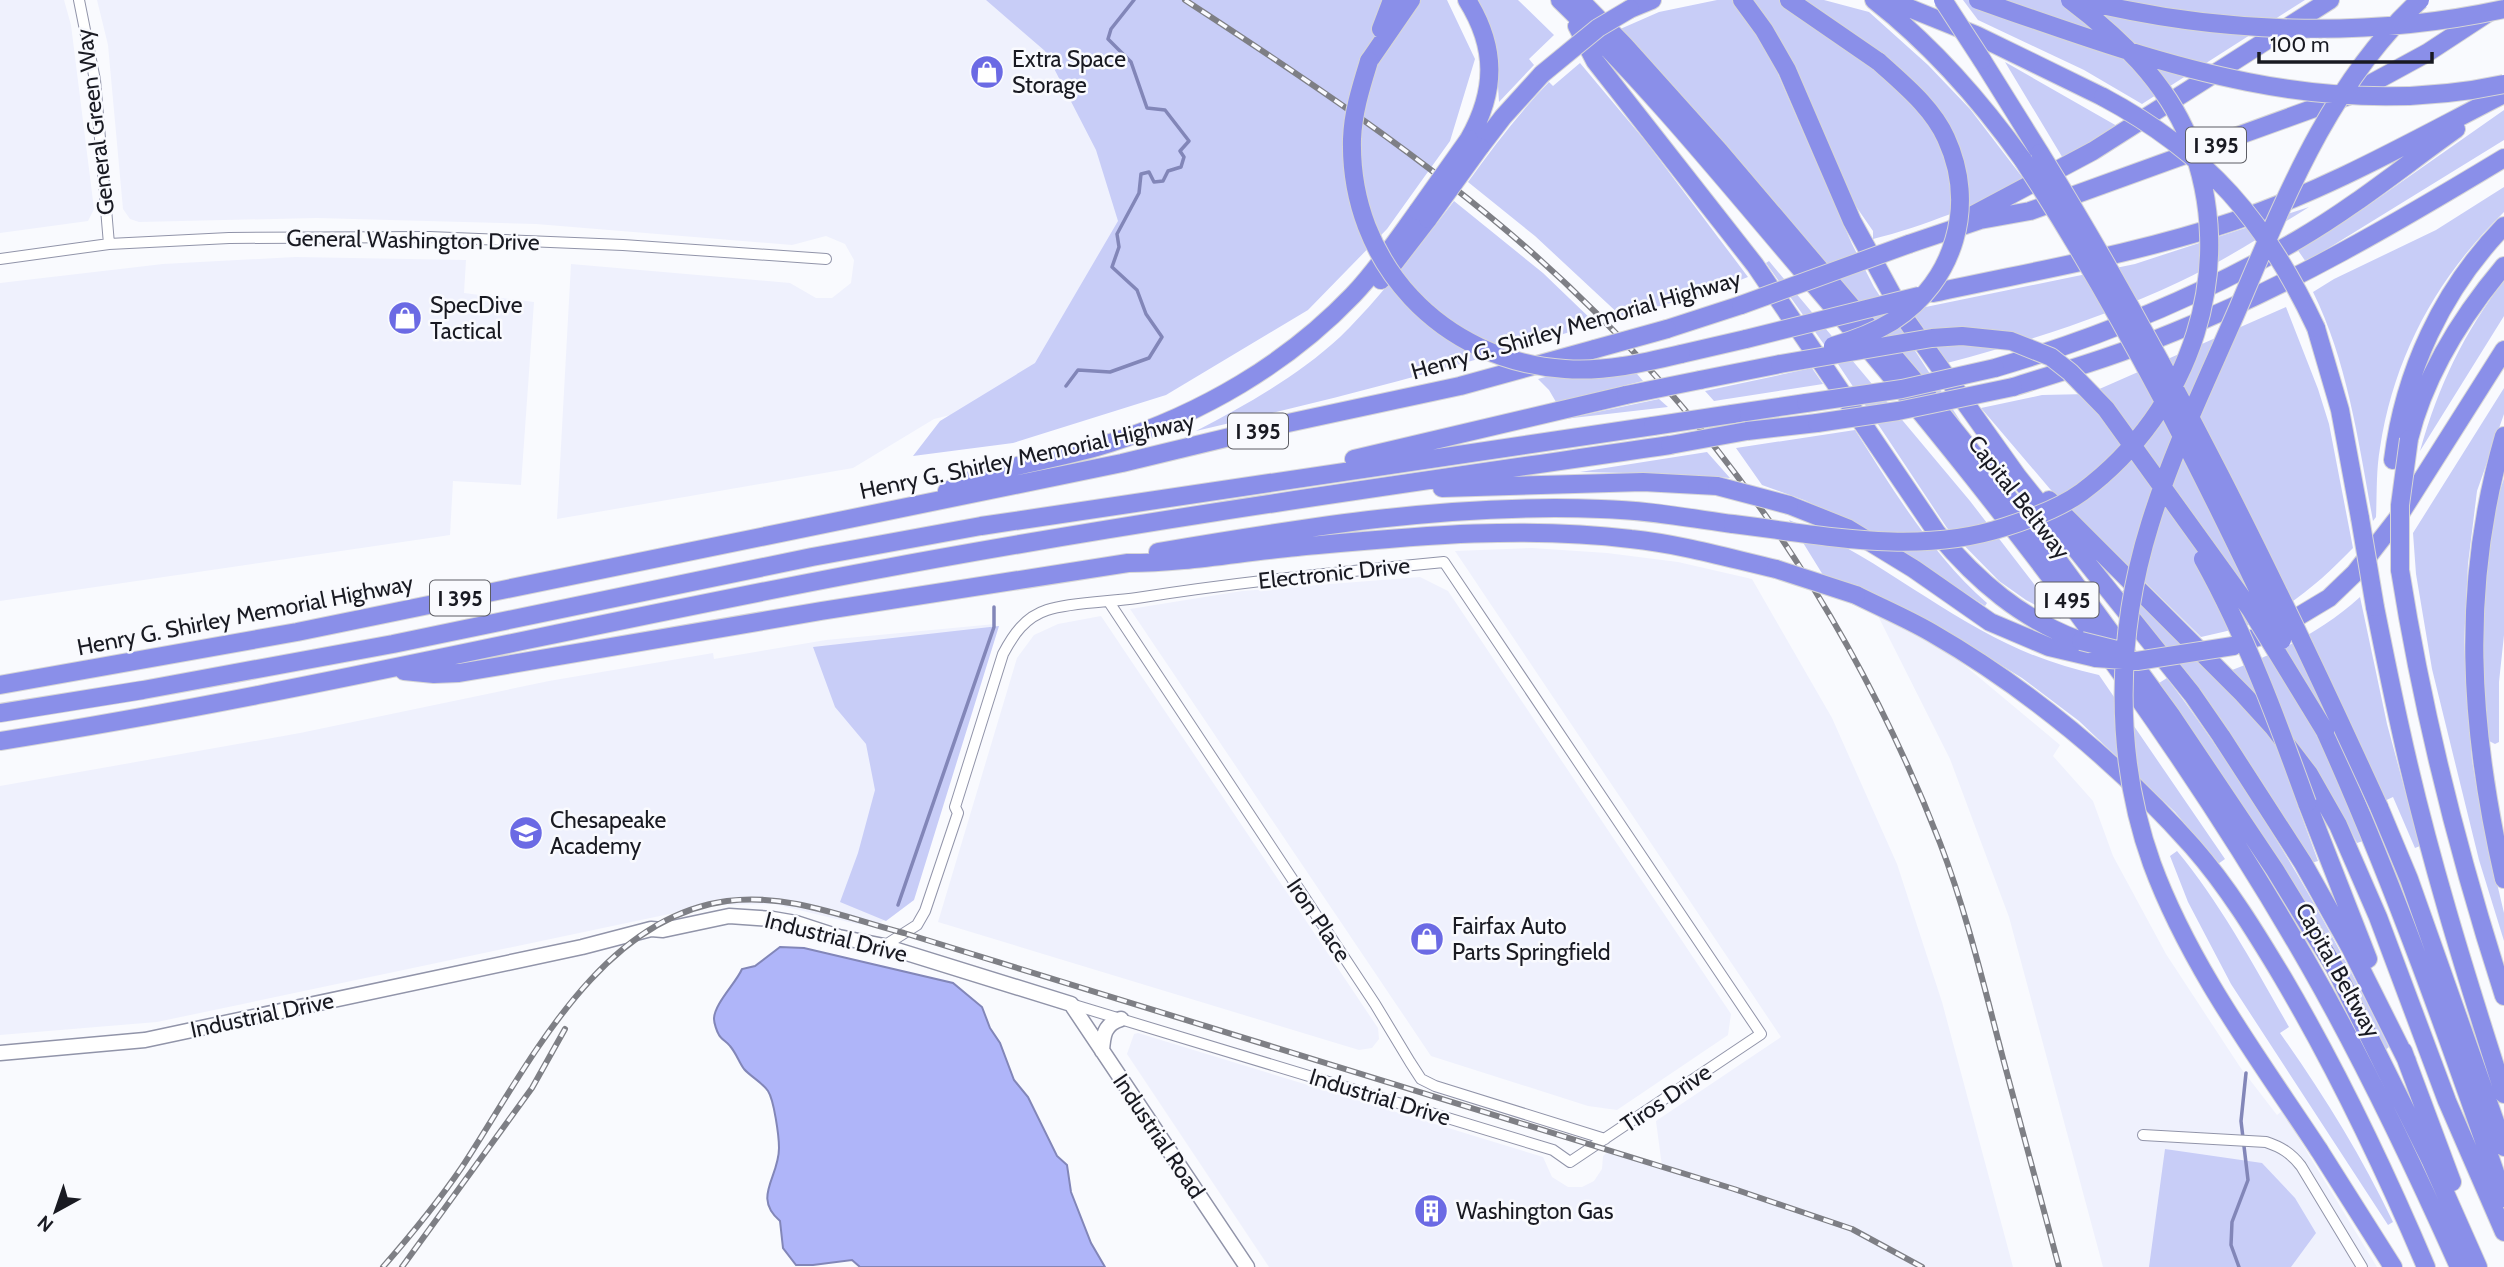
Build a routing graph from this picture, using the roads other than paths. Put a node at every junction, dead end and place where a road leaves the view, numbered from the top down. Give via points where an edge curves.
1 (79, 0) edge
2 (1392, 0) edge
3 (1411, 0) edge
4 (1466, 0) edge
5 (1653, 0) edge
6 (1742, 0) edge
7 (1789, 0) edge
8 (1806, 0) edge
9 (1874, 0) edge
10 (1889, 0) edge
11 (1943, 0) edge
12 (1978, 0) edge
13 (2070, 0) edge
14 (2081, 0) edge
15 (2330, 0) edge
16 (2420, 0) edge
17 (1569, 2) edge
18 (2504, 2) edge
19 (2504, 9) edge
20 (1369, 61) junction
21 (1879, 62) junction
22 (2504, 84) edge
23 (2504, 94) edge
24 (1475, 143) junction
25 (2504, 158) edge
26 (2504, 226) edge
27 (109, 244) junction
28 (1909, 244) junction
29 (826, 258) dead end
30 (0, 259) edge
31 (2504, 266) edge
32 (2504, 349) edge
33 (1780, 363) junction
34 (2504, 436) edge
35 (2006, 458) junction
36 (1411, 483) junction
37 (1234, 487) junction
38 (2165, 492) junction
39 (919, 504) junction
40 (1128, 563) junction
41 (2400, 570) junction
42 (1108, 602) junction
43 (2186, 654) junction
44 (391, 669) junction
45 (0, 685) edge
46 (0, 713) edge
47 (2325, 732) junction
48 (0, 741) edge
49 (2371, 809) junction
50 (2504, 878) edge
51 (884, 946) junction
52 (2504, 996) edge
53 (1071, 1004) junction
54 (1121, 1019) junction
55 (1761, 1034) joint
56 (1102, 1051) junction
57 (0, 1053) edge
58 (2407, 1061) junction
59 (2504, 1094) edge
60 (2143, 1135) dead end
61 (1605, 1139) junction
62 (2504, 1147) edge
63 (1570, 1162) joint
64 (2504, 1198) edge
65 (2504, 1232) edge
66 (1247, 1267) edge
67 (2362, 1267) edge
68 (2393, 1267) edge
69 (2426, 1267) edge
70 (2459, 1267) edge
71 (2480, 1267) edge

1 - 27 street, General Green Way via 95,80
2 - 20 highway
3 - 20 highway
4 - 24 highway via 1488,50 1490,73
5 - 24 highway, bridge via 1598,28 1542,74
6 - 35 highway via 1787,70 1878,272 1945,378
7 - 21 highway
8 - 21 highway
9 - 47 highway, bridge via 1914,33 1980,102 2070,232 2218,505
10 - 59 highway, bridge via 1976,35 2129,111 2159,131 2229,191 2286,268 2316,328 2340,410 2400,727 2431,854
11 - 49 highway, bridge via 2128,301 2258,547
12 - 22 highway, bridge via 2153,60 2280,89 2391,95
13 - 40 highway, bridge via 2102,25 2162,89 2189,140 2206,200 2208,232 2206,284 2194,343 2169,397 2117,463 2080,494 2004,528 1949,540 1904,542 1603,509 1500,509 1320,524 1157,552
14 - 19 highway, bridge via 2143,13 2276,28 2406,25
15 - 28 highway via 2093,151
16 - 68 highway, bridge via 2383,39 2325,122 2273,226 2178,448 2150,525 2127,625 2124,700 2136,810 2152,864 2178,922 2207,976
17 - 43 highway, bridge via 1595,61 1755,265 1957,557 2000,598 2044,626 2129,653
17 - 70 highway, Capital Beltway / I 495 via 1870,350 2014,527 2134,693 2230,835 2309,964 2380,1099
17 - 71 highway via 1624,44 1925,393 2065,570 2171,715 2335,968
18 - 28 highway, Henry G. Shirley Memorial Highway / I 395 via 2427,53 2348,96 2030,211 1980,220
20 - 23 highway, bridge via 1354,113 1356,194 1373,245 1393,276 1444,327 1482,349 1516,362 1592,370 1681,355 2232,222 2340,178
21 - 33 highway, bridge via 1925,106 1945,135 1961,188 1954,247 1928,290 1891,322 1847,342
23 - 37 highway, bridge via 2300,239 2182,300 2063,348 1902,388
24 - 39 highway, bridge via 1423,215 1354,295 1306,338 1243,383 1108,444 982,476
25 - 36 highway, I 395, bridge via 2273,287 2176,332 2013,387 1898,411
26 - 41 highway, bridge via 2461,279 2430,330 2407,390 2393,460 2393,521
27 - 29 street, General Washington Drive via 429,237
27 - 30 street, General Washington Drive
28 - 39 highway, Henry G. Shirley Memorial Highway / I 395, bridge via 1667,329 1460,386
31 - 41 highway, bridge via 2448,344 2425,391 2409,439 2400,505
32 - 43 highway, bridge via 2397,519 2329,598 2274,631 2233,646
33 - 37 highway, bridge
33 - 38 highway, bridge via 1932,338 2011,341 2051,357 2090,390
34 - 50 highway via 2480,537 2473,638 2479,736
35 - 58 highway via 2221,736 2303,863
35 - 65 highway via 2181,629 2274,728 2309,774 2338,825 2378,917 2447,1101
36 - 43 highway, bridge via 1444,489 1643,482 1717,486 1789,505 1847,528 1990,622 2049,647 2096,659 2137,661
36 - 44 highway, I 395 via 884,568
37 - 46 highway via 812,557 393,643
38 - 47 highway, bridge via 2251,610
38 - 58 highway, bridge via 2237,626
39 - 45 highway, Henry G. Shirley Memorial Highway / I 395 via 297,632
40 - 44 highway via 459,673
40 - 69 highway, bridge via 1462,534 1631,539 1776,569 1856,595 1931,633 2007,681 2056,719 2122,775 2193,848 2251,925 2312,1027
41 - 52 highway via 2440,772
42 - 51 street, Electronic Drive via 1045,610 1010,640 925,911 918,925
42 - 55 street, Electronic Drive via 1444,562
42 - 61 street, Iron Place via 1422,1079
44 - 48 highway, I 395
47 - 49 highway
49 - 62 highway via 2409,879
49 - 64 highway
51 - 53 street, Industrial Drive
51 - 57 street, Industrial Drive via 774,919 729,916 145,1040
53 - 54 street, Industrial Drive
53 - 56 street, Industrial Road
54 - 56 street via 1106,1028
54 - 63 street, Industrial Drive via 1553,1150
55 - 61 street, Tiros Drive
56 - 66 street, Industrial Road
58 - 71 highway
60 - 67 street via 2278,1146 2301,1166
61 - 63 street, Tiros Drive

